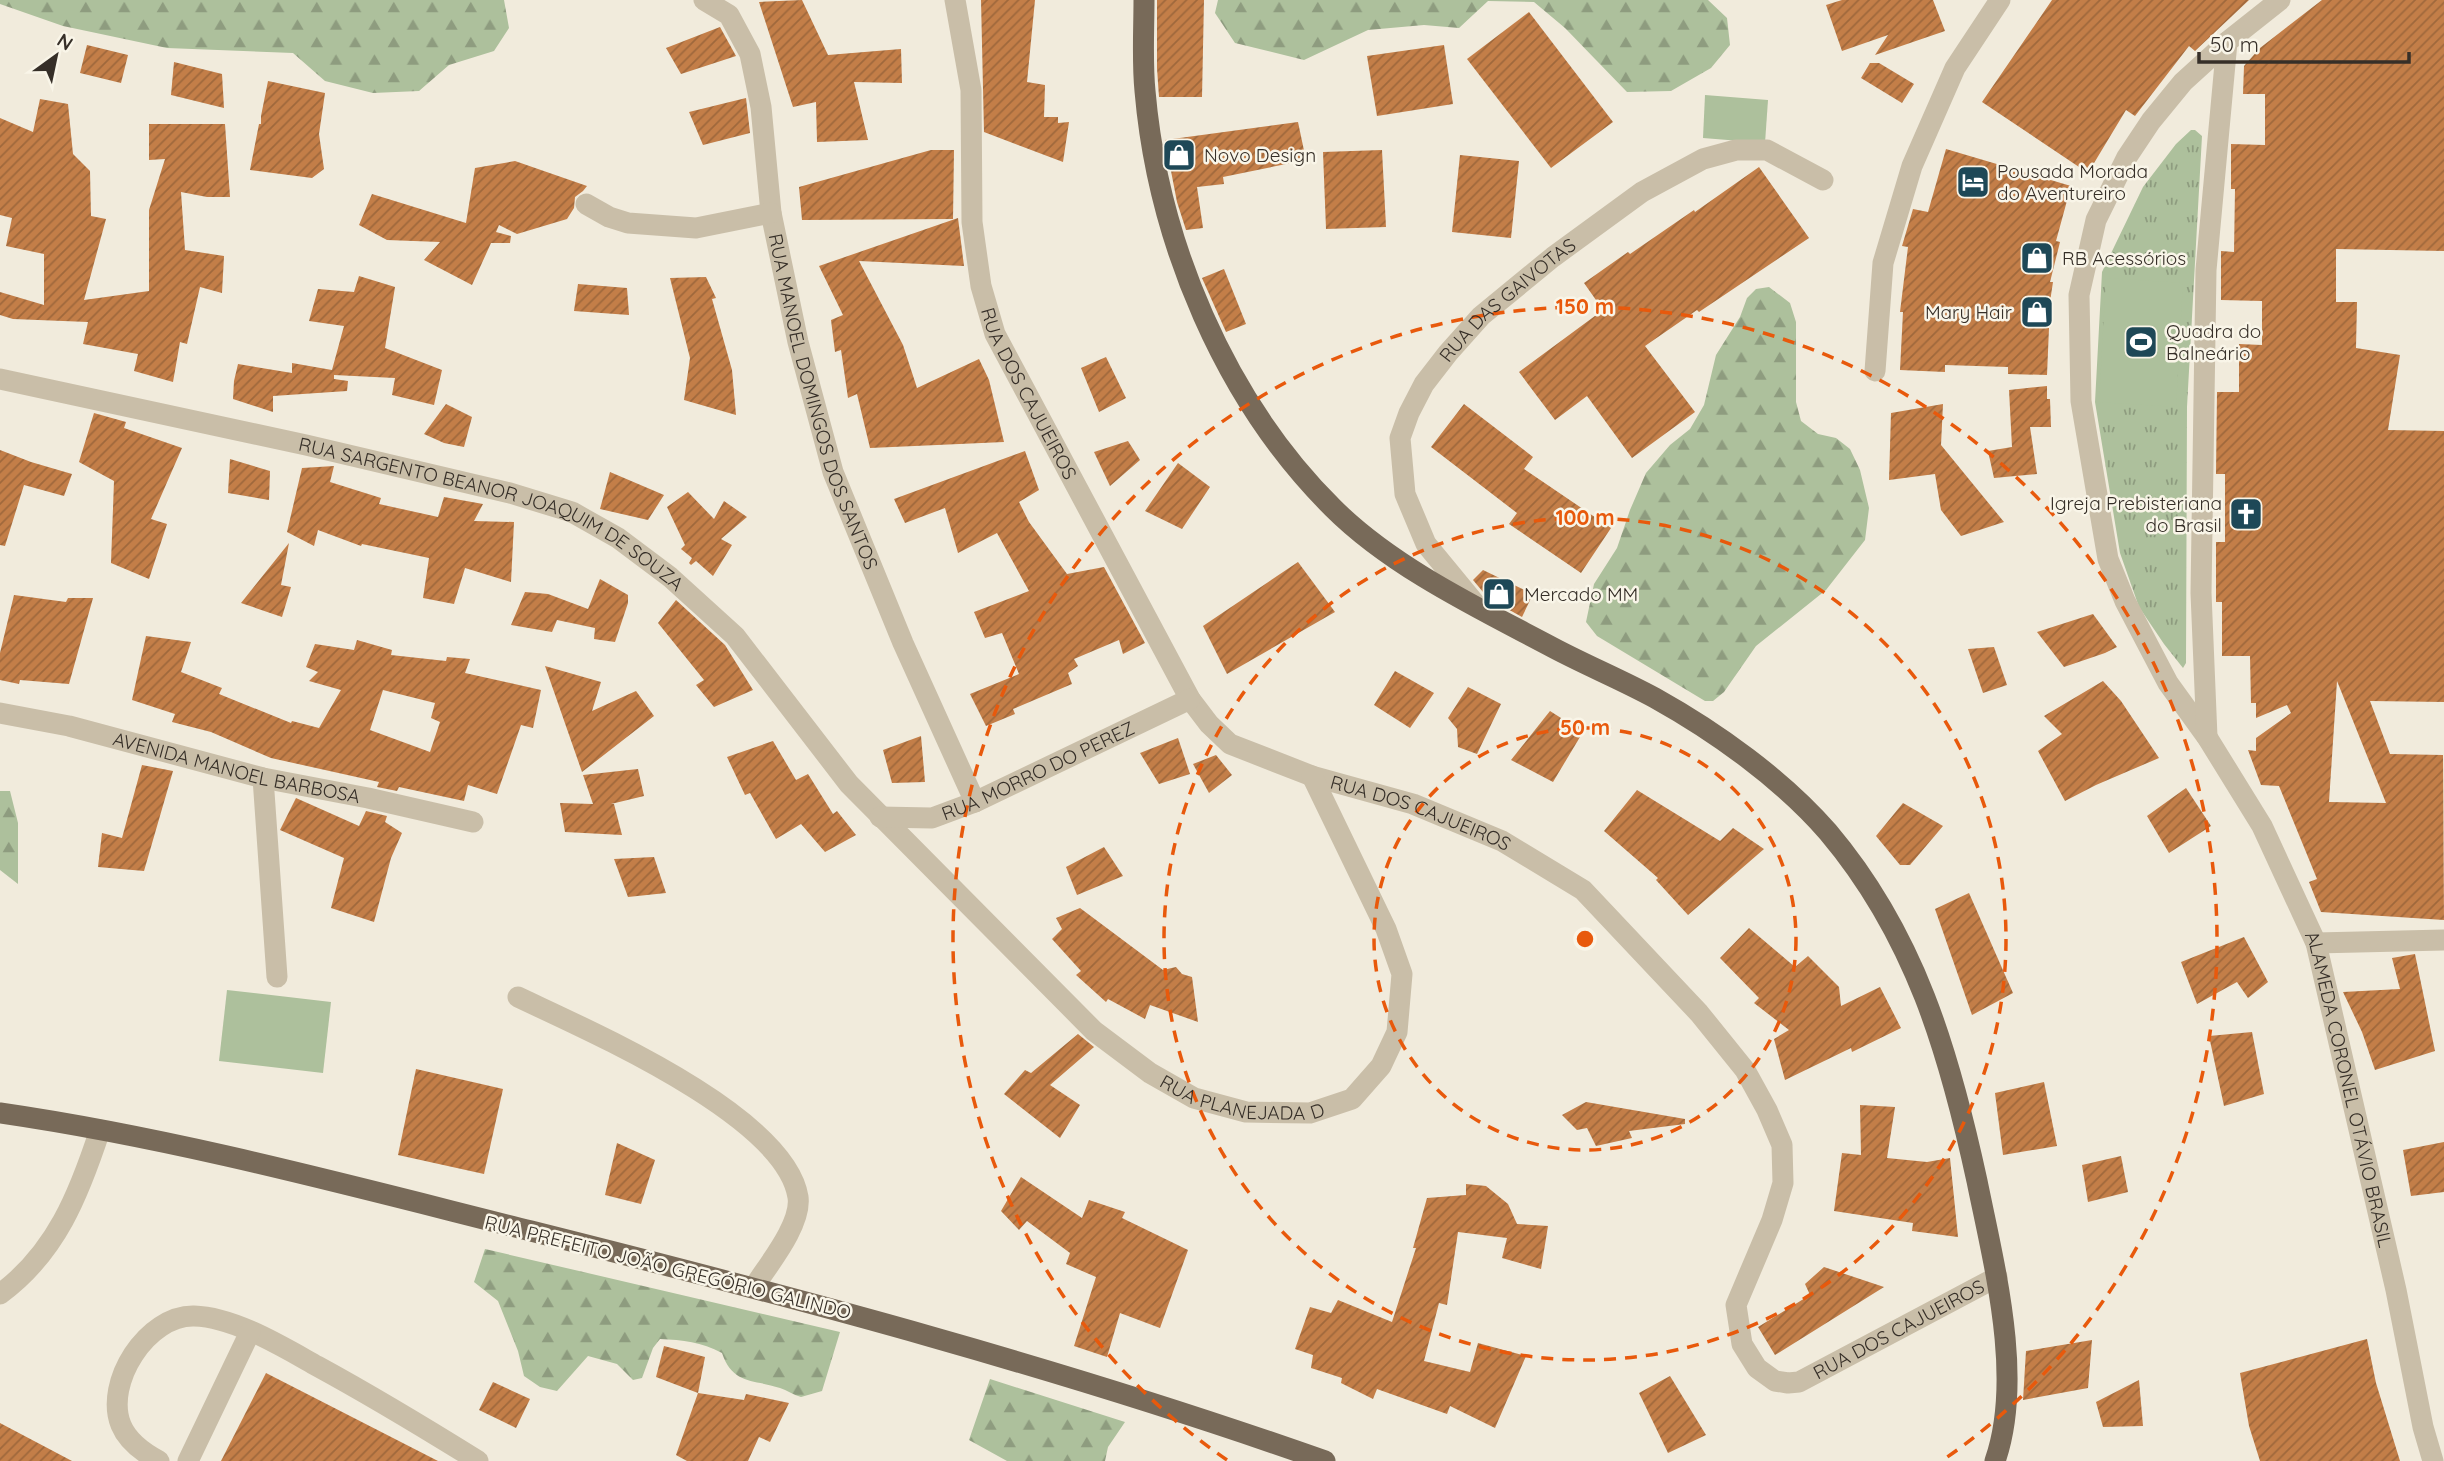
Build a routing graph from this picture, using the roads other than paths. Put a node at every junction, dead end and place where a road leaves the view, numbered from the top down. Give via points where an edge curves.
1 (704, 0) edge
2 (955, 0) edge
3 (1144, 0) edge
4 (2000, 0) edge
5 (2280, 0) edge
6 (2227, 42) junction
7 (1823, 180) dead end
8 (586, 204) dead end
9 (771, 213) junction
10 (1875, 371) dead end
11 (0, 379) edge
12 (1477, 607) junction
13 (1190, 699) junction
14 (0, 713) edge
15 (2207, 737) junction
16 (1312, 776) junction
17 (263, 778) junction
18 (975, 802) junction
19 (880, 817) junction
20 (473, 822) dead end
21 (2444, 940) edge
22 (2316, 943) junction
23 (277, 977) dead end
24 (518, 997) dead end
25 (0, 1113) edge
26 (100, 1130) junction
27 (1997, 1277) junction
28 (754, 1287) junction
29 (0, 1294) edge
30 (250, 1332) junction
31 (159, 1461) edge
32 (188, 1461) edge
33 (478, 1461) edge
34 (1325, 1461) edge
35 (1995, 1461) edge
36 (2433, 1461) edge

1 - 9 street, RUA MANOEL DOMINGOS DOS SANTOS via 729,15 750,54 761,107
2 - 13 street, RUA DOS CAJUEIROS via 971,90 972,222 981,286 995,334
3 - 12 main road via 1144,90 1158,185 1195,303 1234,377 1279,448 1334,510 1396,560
4 - 10 street via 1955,68 1912,166 1883,263
5 - 6 street, ALAMEDA CORONEL OTÁVIO BRASIL
6 - 15 street, ALAMEDA CORONEL OTÁVIO BRASIL via 2206,270 2201,593
6 - 15 street, ALAMEDA CORONEL OTÁVIO BRASIL via 2172,94 2127,157 2096,220 2080,295 2081,401 2108,558 2168,683
7 - 12 street, RUA DAS GAIVOTAS via 1767,150 1736,150 1703,159 1642,192 1553,257 1481,316 1448,353 1424,384 1400,438 1405,494 1426,544
8 - 9 street via 628,223 696,228
9 - 18 street, RUA MANOEL DOMINGOS DOS SANTOS via 798,342 833,472
11 - 19 street, RUA SARGENTO BEANOR JOAQUIM DE SOUZA via 374,461 572,512 618,538 670,577 735,636 849,784
12 - 27 main road via 1654,697 1710,732 1767,774 1842,850 1893,925 1922,988 1965,1126
13 - 16 street, RUA DOS CAJUEIROS via 1230,744
13 - 18 street, RUA MORRO DO PEREZ
14 - 17 street, AVENIDA MANOEL BARBOSA via 69,726
15 - 22 street, ALAMEDA CORONEL OTÁVIO BRASIL via 2262,827
16 - 19 street, RUA PLANEJADA D via 1370,893 1402,974 1397,1032 1381,1066 1352,1099 1310,1113 1246,1112 1194,1098 1150,1073 1094,1031
16 - 27 street, RUA DOS CAJUEIROS via 1413,804 1502,841 1583,890 1699,1013 1745,1070 1782,1145 1783,1183 1736,1305 1742,1344 1756,1367 1775,1381 1800,1381
17 - 20 street, AVENIDA MANOEL BARBOSA
17 - 23 street
18 - 19 street, RUA MORRO DO PEREZ via 932,818
21 - 22 street
22 - 36 street, ALAMEDA CORONEL OTÁVIO BRASIL
24 - 28 street via 645,1058 721,1107 780,1158 793,1181 797,1211
25 - 26 main road, RUA PREFEITO JOÃO GREGÓRIO GALINDO
26 - 28 main road, RUA PREFEITO JOÃO GREGÓRIO GALINDO via 334,1182
26 - 29 street via 83,1183 62,1224 41,1256
27 - 35 main road via 2006,1394
28 - 34 main road, RUA PREFEITO JOÃO GREGÓRIO GALINDO via 1171,1410
30 - 31 street via 216,1320 178,1317 143,1340 129,1362 118,1417 130,1440
30 - 32 street
30 - 33 street via 373,1396

